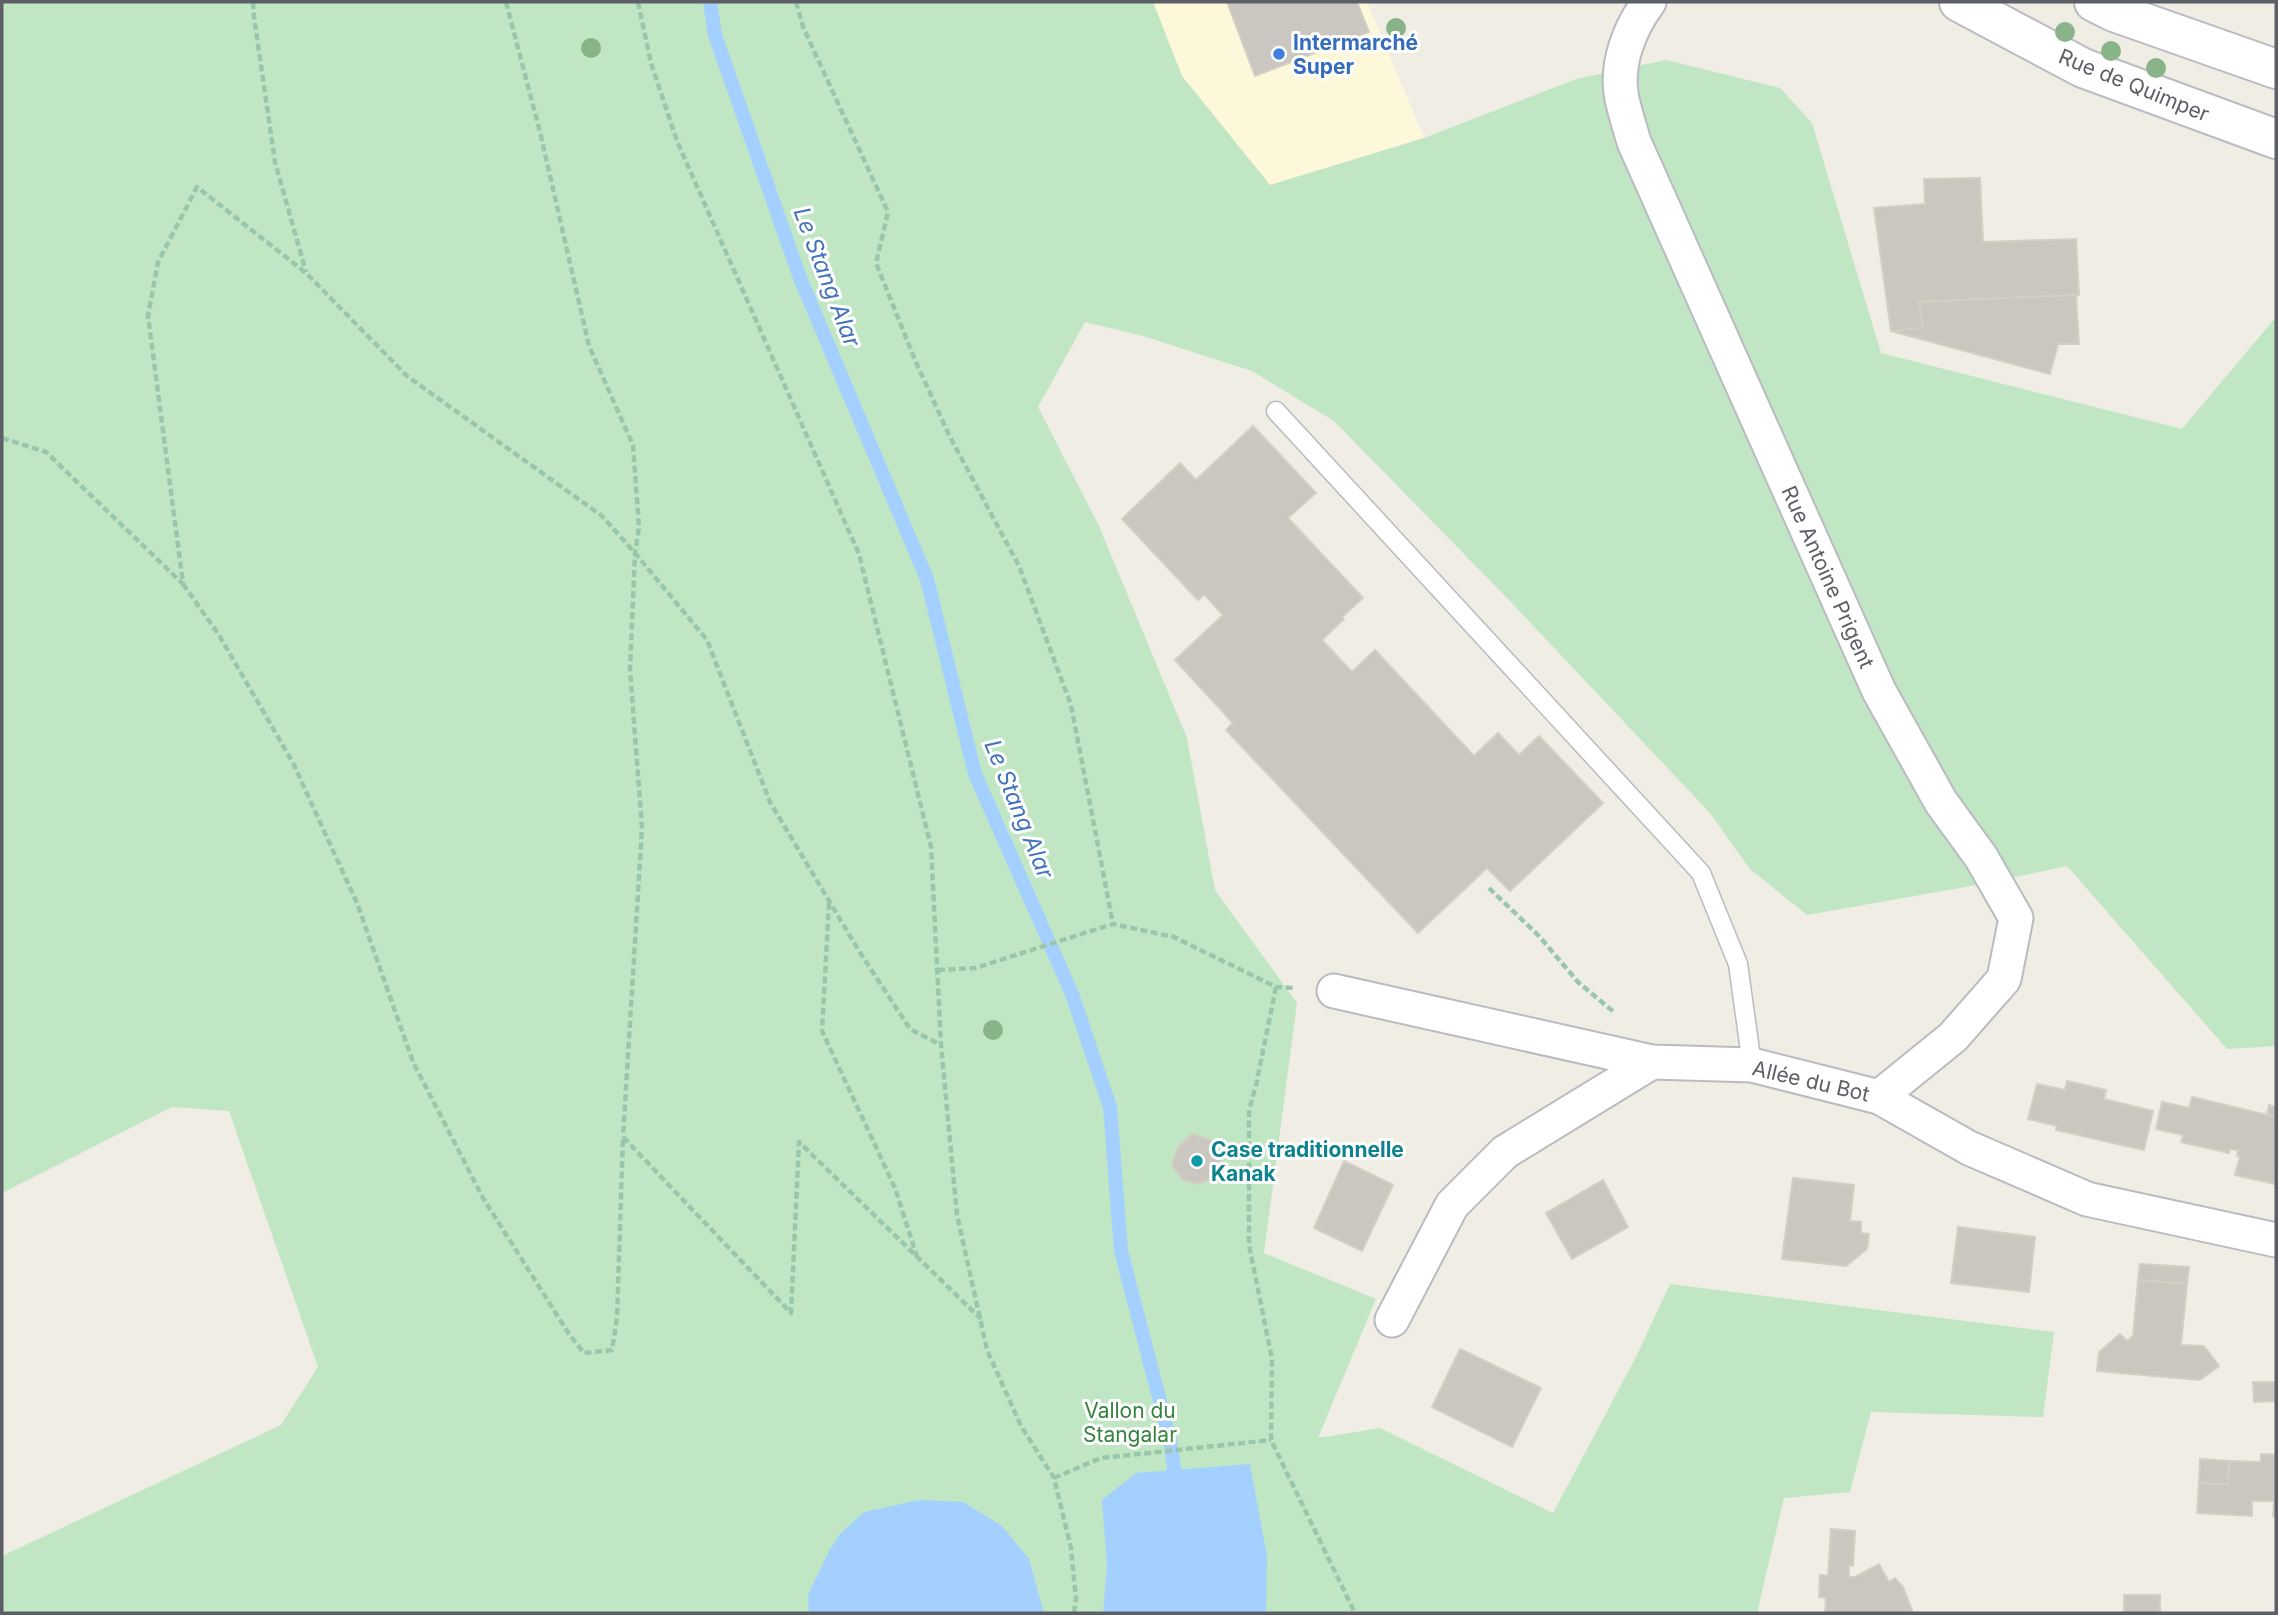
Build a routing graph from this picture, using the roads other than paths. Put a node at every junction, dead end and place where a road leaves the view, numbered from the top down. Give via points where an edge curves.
1 (1649, 2) edge
2 (1959, 2) edge
3 (2095, 2) edge
4 (2276, 69) edge
5 (2276, 139) edge
6 (1276, 411) dead end
7 (1335, 991) road end
8 (1652, 1062) junction
9 (1752, 1065) junction
10 (1879, 1097) junction
11 (2276, 1240) edge
12 (1392, 1320) dead end

1 - 10 street, Rue Antoine Prigent via 1634,21 1622,61 1622,97 1634,142 1879,691 1941,802 2017,918 2004,979 1953,1037
2 - 5 main road, Rue de Quimper via 2083,68
3 - 4 main road
6 - 9 lane via 1701,873 1738,964
7 - 8 street, Allée du Bot
8 - 9 street, Allée du Bot
8 - 12 street via 1505,1152 1452,1205
9 - 10 street, Allée du Bot
10 - 11 street, Allée du Bot via 1969,1148 2087,1199

